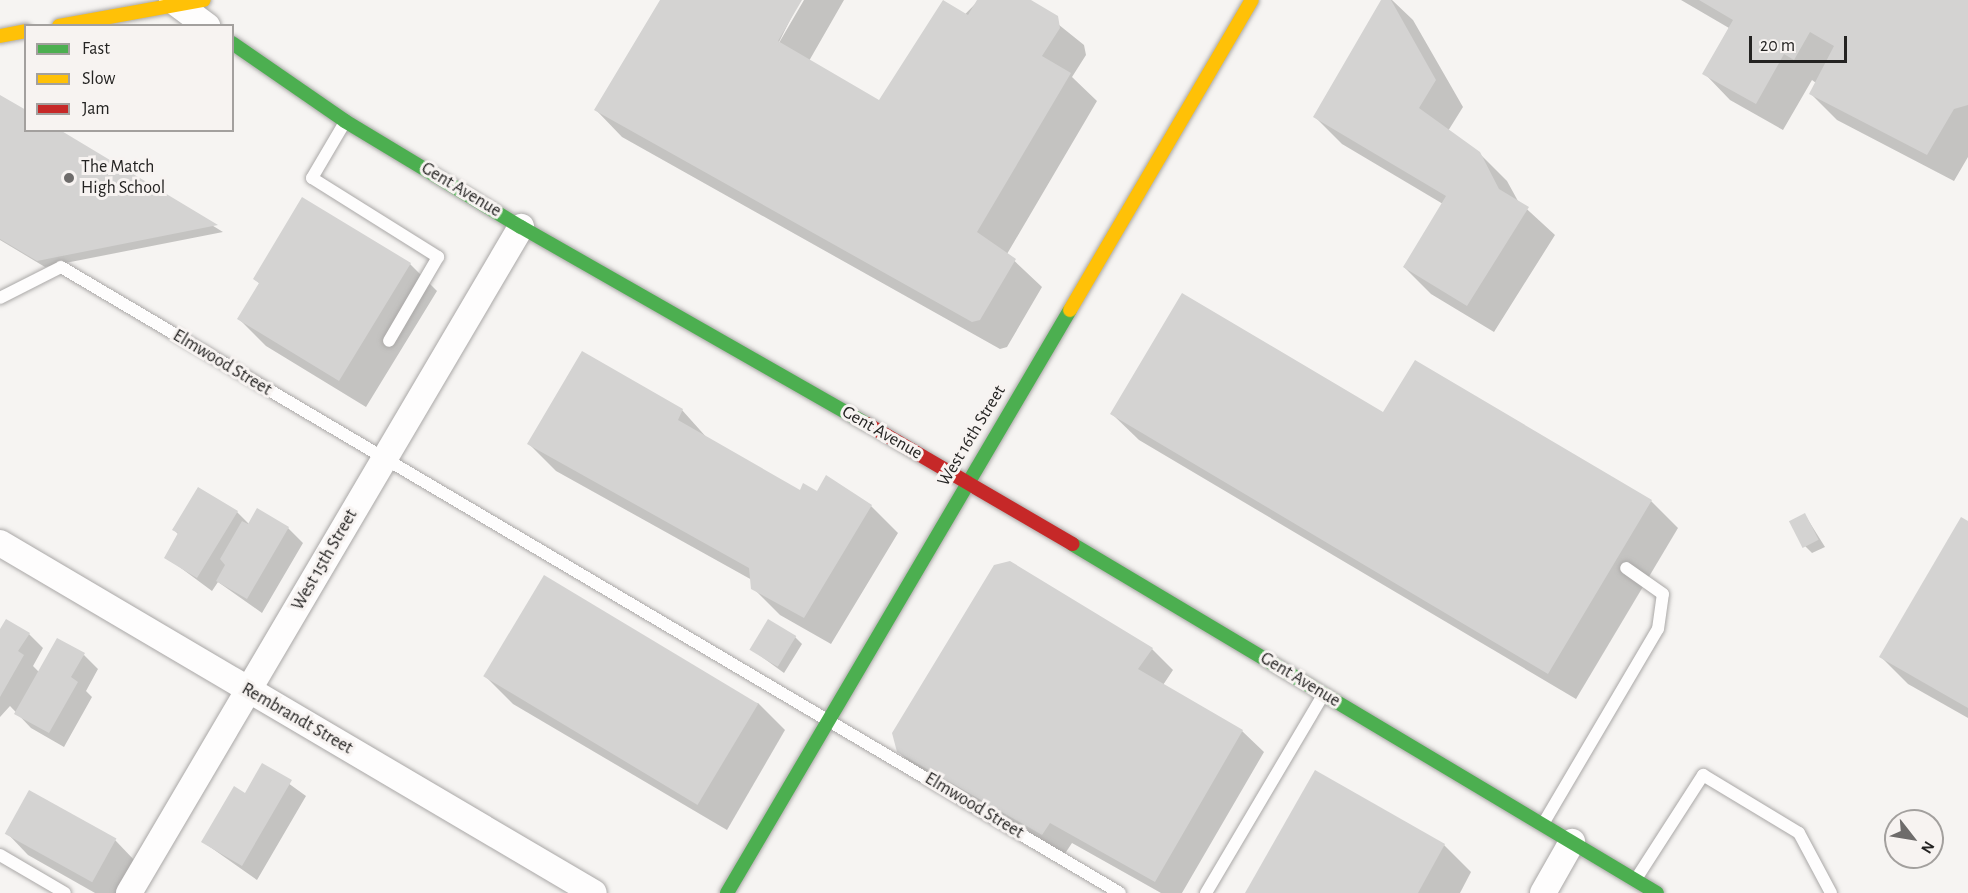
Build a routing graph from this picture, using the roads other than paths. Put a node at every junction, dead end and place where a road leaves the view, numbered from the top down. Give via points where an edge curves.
1 (204, 0) edge
2 (1252, 0) edge
3 (175, 2) edge
4 (69, 24) edge
5 (204, 24) edge
6 (24, 31) edge
7 (0, 36) edge
8 (234, 44) edge
9 (345, 121) junction
10 (521, 226) junction
11 (0, 297) edge
12 (389, 341) dead end
13 (384, 459) junction
14 (967, 481) junction
15 (0, 543) edge
16 (1626, 568) dead end
17 (248, 690) junction
18 (1324, 694) junction
19 (829, 718) junction
20 (1543, 825) junction
21 (1572, 843) junction
22 (0, 855) edge
23 (1636, 880) junction
24 (65, 893) edge
25 (129, 893) edge
26 (594, 893) edge
27 (727, 893) edge
28 (1120, 893) edge
29 (1206, 893) edge
30 (1543, 893) edge
31 (1657, 893) edge
32 (1831, 893) edge

1 - 3 street
2 - 14 street, West 16th Street
3 - 4 street
3 - 5 street
6 - 7 street
8 - 9 street, Gent Avenue
9 - 10 street, Gent Avenue
9 - 12 lane via 312,178 438,257
10 - 13 street, West 15th Street
10 - 14 street, Gent Avenue
11 - 13 lane, Elmwood Street via 61,267
13 - 17 street, West 15th Street
13 - 19 lane, Elmwood Street
14 - 18 street, Gent Avenue
14 - 19 street, West 16th Street
15 - 17 street, Rembrandt Street
16 - 20 lane via 1664,594 1658,629
17 - 25 street, West 15th Street
17 - 26 street, Rembrandt Street
18 - 20 street, Gent Avenue
18 - 29 lane
19 - 27 street, West 16th Street
19 - 28 lane, Elmwood Street
20 - 21 street, Gent Avenue
21 - 23 street, Gent Avenue
21 - 30 street
22 - 24 lane
23 - 31 street, Gent Avenue
23 - 32 lane via 1703,775 1799,833

